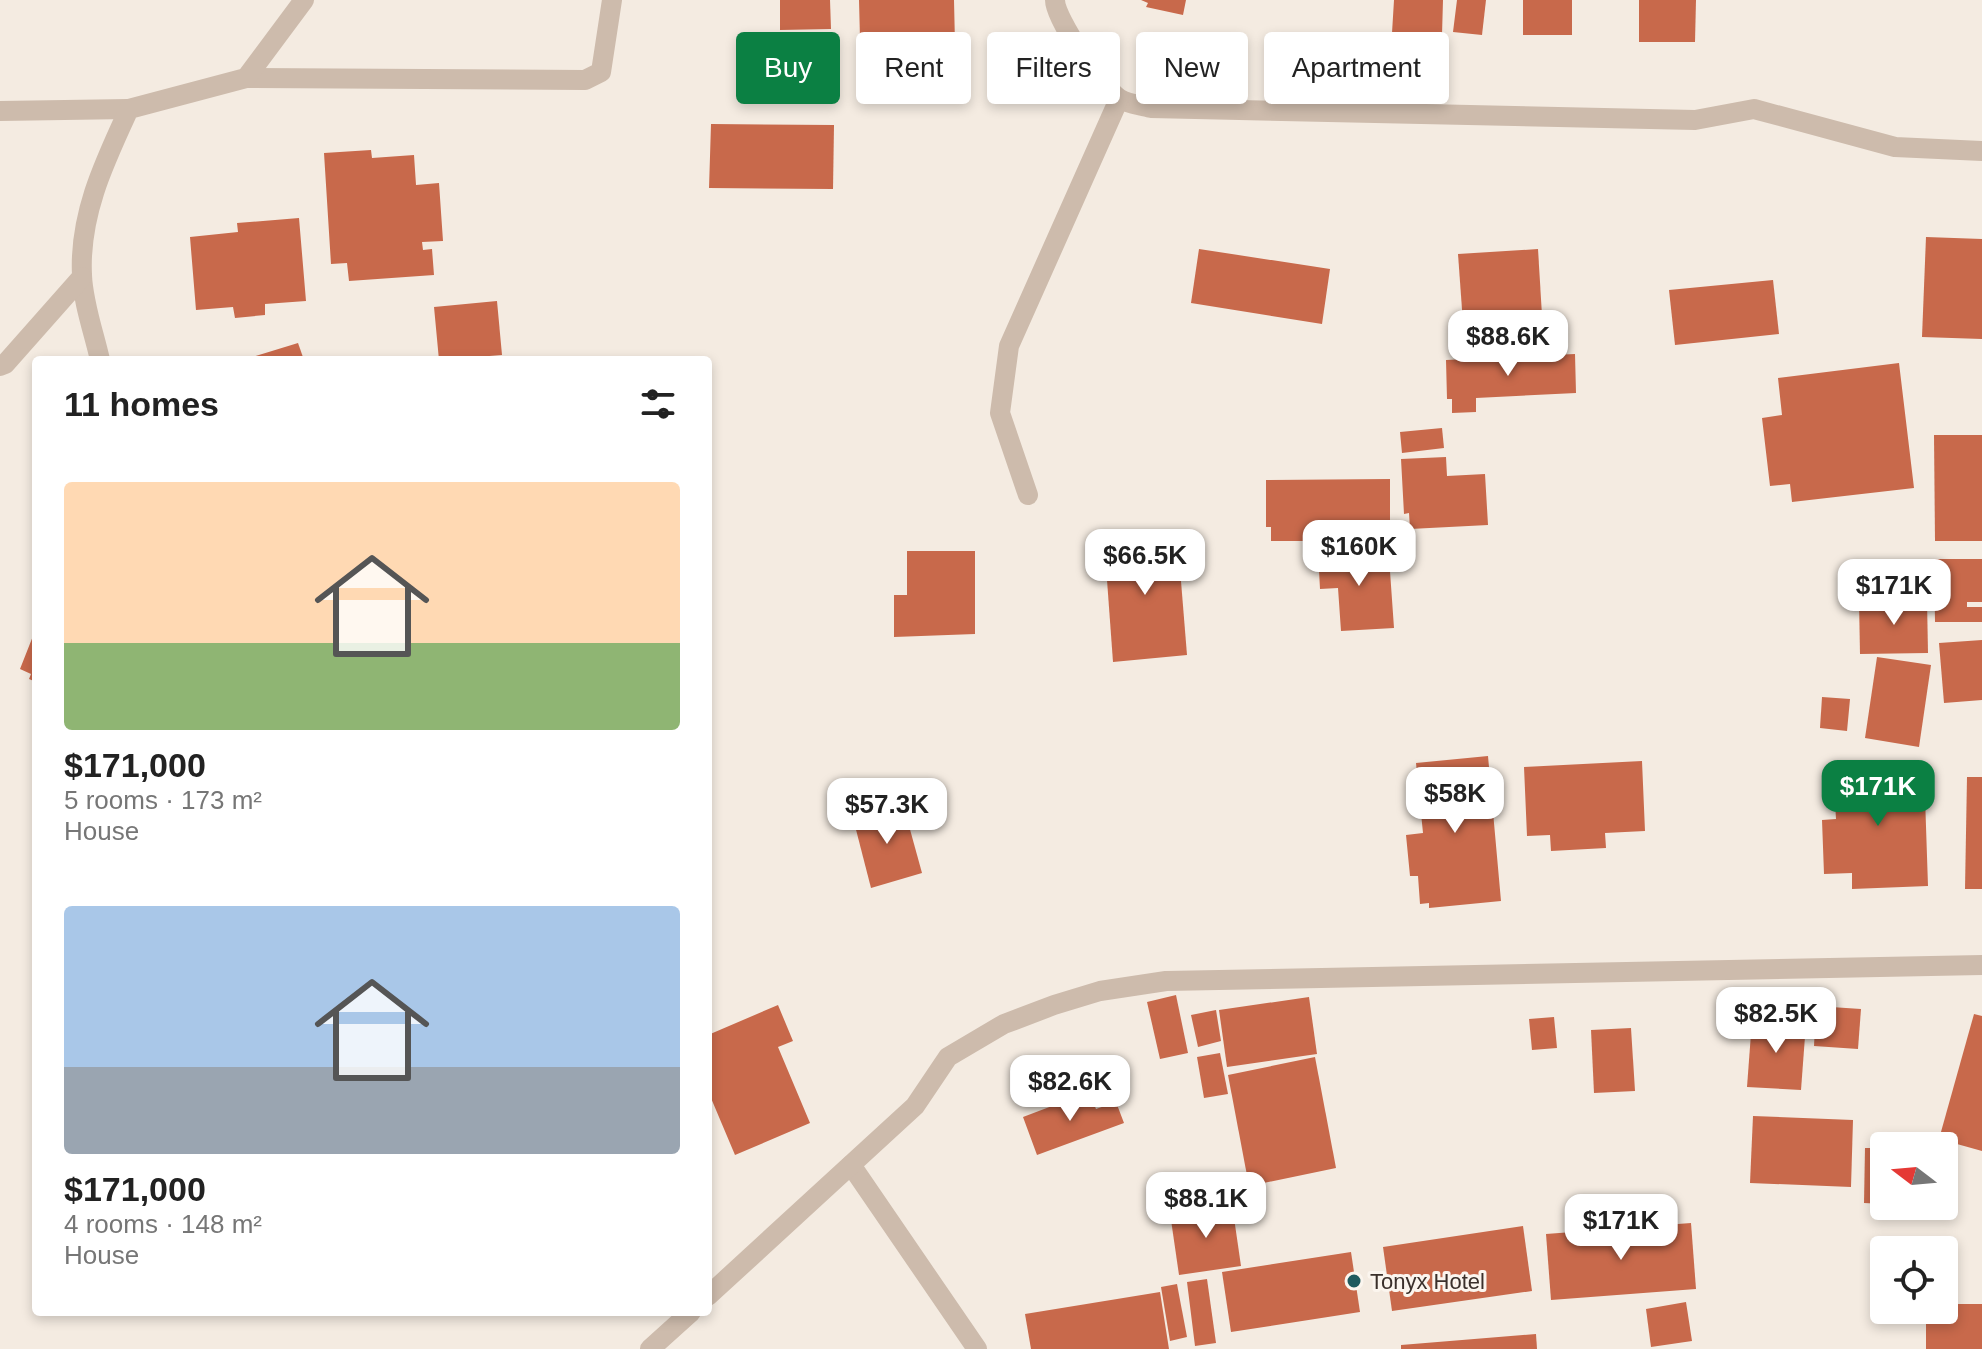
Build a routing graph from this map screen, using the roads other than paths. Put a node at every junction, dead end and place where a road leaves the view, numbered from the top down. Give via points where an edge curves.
1 (304, 0) edge
2 (612, 0) edge
3 (1055, 0) edge
4 (1071, 32) edge
5 (246, 78) junction
6 (1120, 99) edge
7 (1117, 104) edge
8 (129, 109) junction
9 (0, 111) edge
10 (1982, 151) edge
11 (82, 277) junction
12 (99, 356) edge
13 (0, 366) edge
14 (1028, 495) dead end
15 (1982, 965) edge
16 (851, 1165) junction
17 (712, 1292) edge
18 (687, 1316) edge
19 (650, 1349) edge
20 (977, 1349) edge

1 - 5 street
2 - 5 street via 601,72 585,80
3 - 4 street via 1055,10
5 - 8 street
6 - 10 street via 1151,108 1695,120 1754,109 1895,147
7 - 14 street via 1009,346 1000,413
8 - 9 street
8 - 11 street via 101,169 84,226
11 - 12 street
11 - 13 street
15 - 16 street via 1166,981 1100,991 1004,1024 948,1057 915,1106
16 - 17 street
16 - 20 street
18 - 19 street

